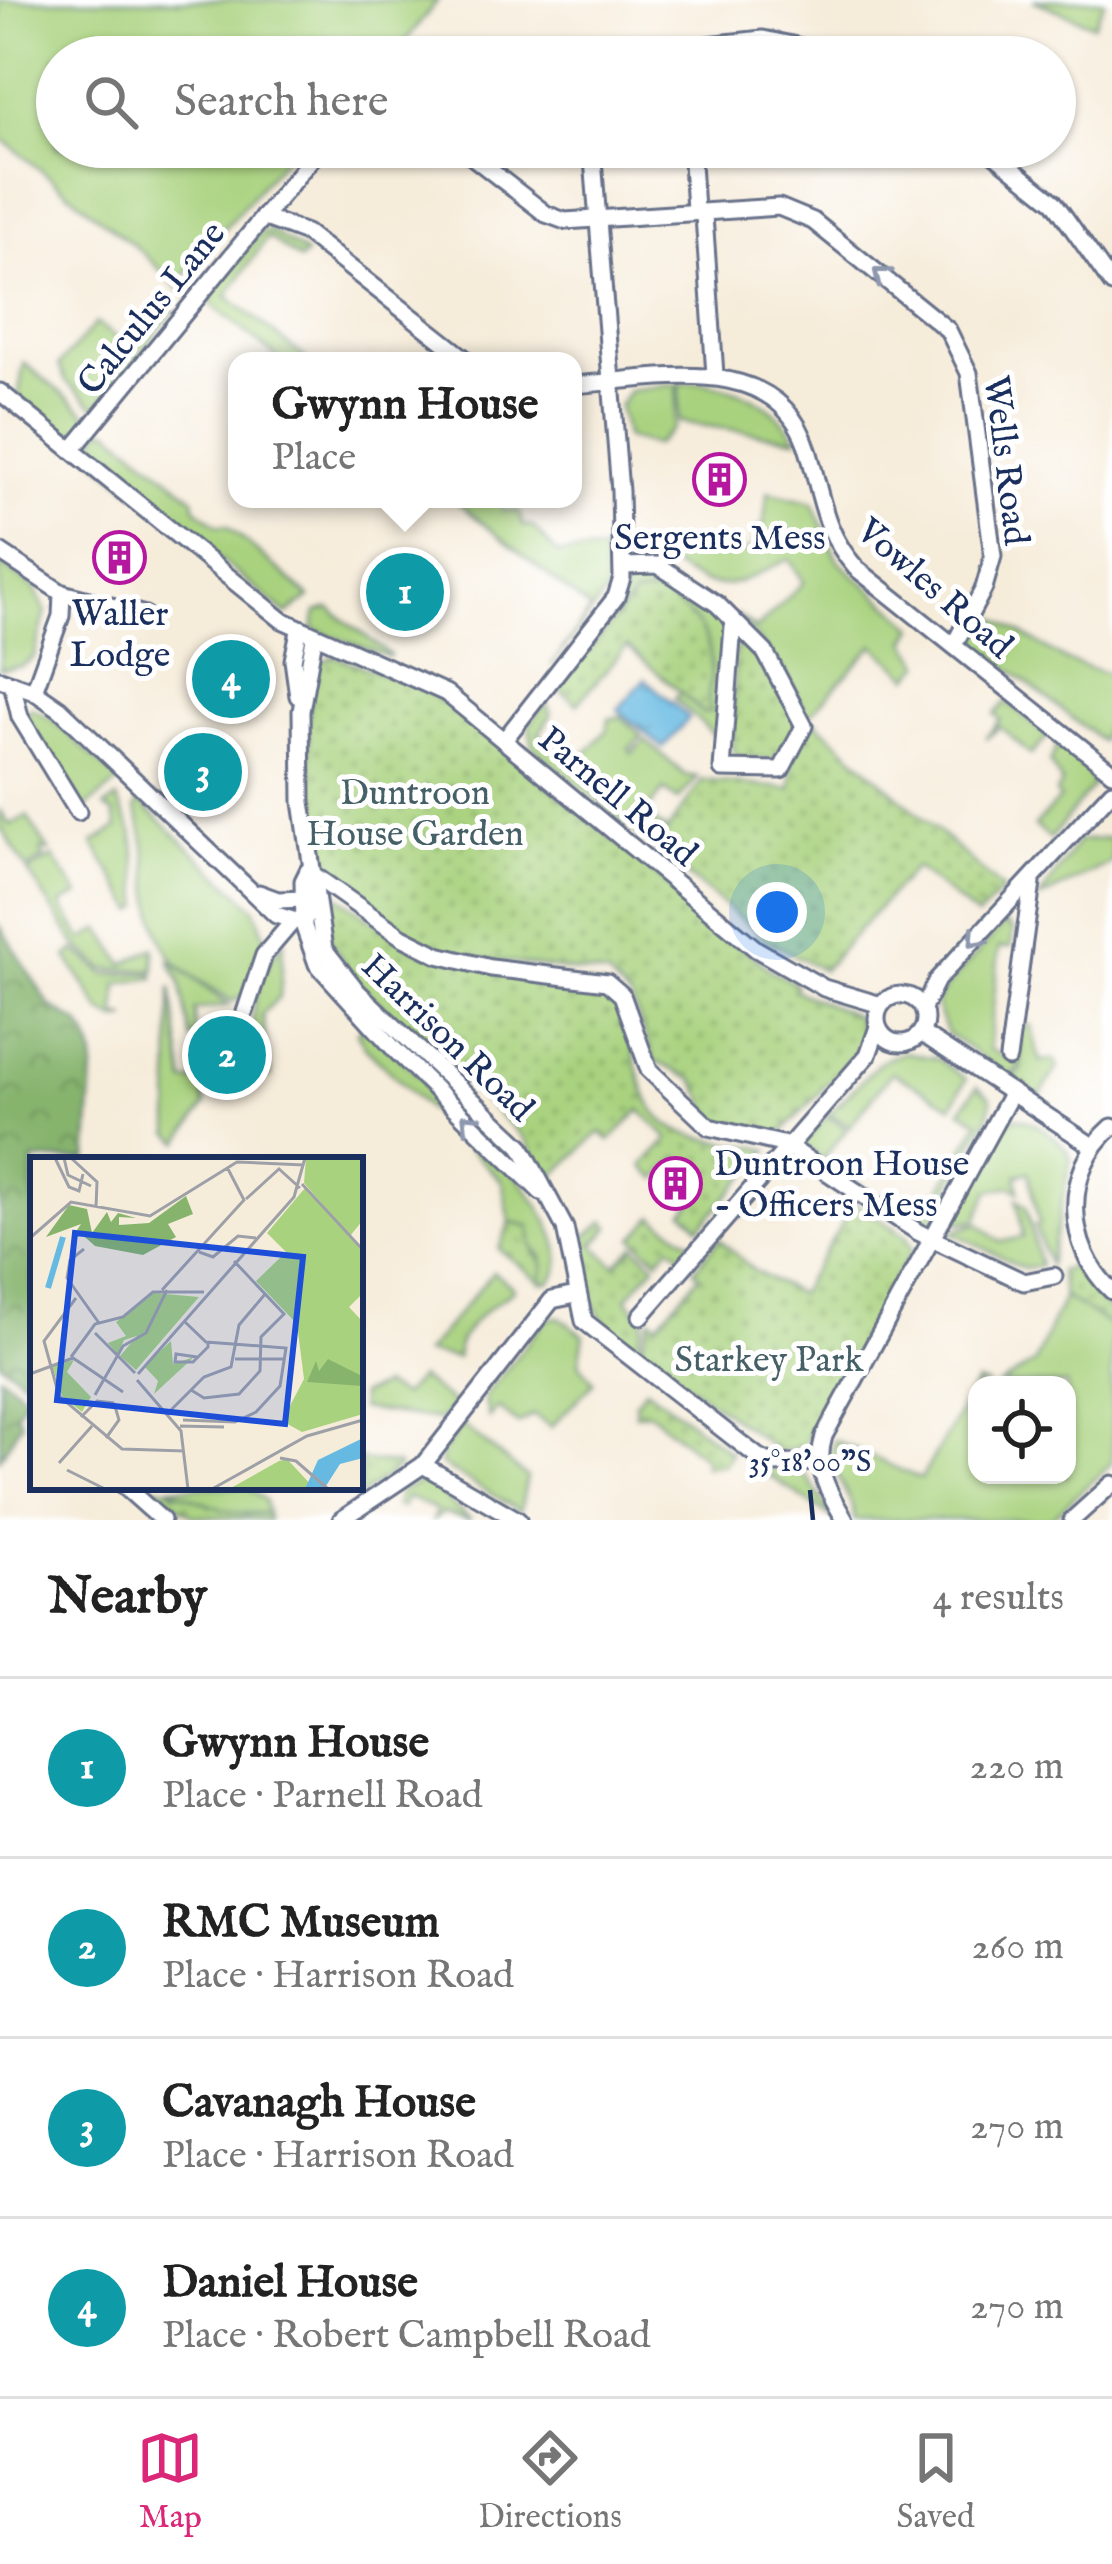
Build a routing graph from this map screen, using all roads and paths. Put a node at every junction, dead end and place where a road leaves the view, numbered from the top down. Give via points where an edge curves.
1 (304, 168) edge
2 (487, 168) edge
3 (594, 168) edge
4 (692, 168) edge
5 (1011, 168) edge
6 (695, 210) junction
7 (263, 217) junction
8 (598, 218) junction
9 (1112, 284) edge
10 (457, 352) edge
11 (715, 375) junction
12 (610, 382) junction
13 (582, 384) edge
14 (0, 392) edge
15 (72, 450) junction
16 (0, 552) edge
17 (623, 566) junction
18 (62, 593) junction
19 (145, 615) dead end
20 (733, 626) junction
21 (306, 634) junction
22 (954, 645) junction
23 (6, 681) edge
24 (34, 691) junction
25 (505, 739) junction
26 (1112, 772) edge
27 (1112, 791) edge
28 (78, 812) dead end
29 (308, 871) junction
30 (1034, 878) junction
31 (251, 889) junction
32 (303, 912) junction
33 (295, 946) dead end
34 (938, 980) junction
35 (888, 1000) junction
36 (923, 1008) junction
37 (245, 1012) dead end
38 (878, 1027) junction
39 (921, 1033) junction
40 (899, 1043) junction
41 (868, 1055) junction
42 (1008, 1058) dead end
43 (1012, 1092) junction
44 (1112, 1127) edge
45 (786, 1145) junction
46 (1094, 1147) junction
47 (932, 1238) junction
48 (1054, 1276) dead end
49 (1112, 1292) edge
50 (576, 1295) junction
51 (641, 1316) dead end
52 (819, 1462) junction
53 (423, 1465) junction
54 (1112, 1484) edge
55 (128, 1490) edge
56 (162, 1520) edge
57 (341, 1520) edge
58 (518, 1520) edge
59 (845, 1520) edge
60 (1072, 1520) edge

1 - 7 street, Calculus Lane
2 - 8 street, Wells Road via 554,219
3 - 8 street
4 - 6 street
5 - 9 street via 1054,202
6 - 8 street, Wells Road
6 - 11 street via 704,216
22 -> 6 street, Wells Road via 993,556 961,350 948,330 813,221 779,207
7 - 10 street via 296,226
7 - 15 street, Calculus Lane
8 - 12 street
11 - 12 street, Vowles Road
11 - 22 street, Vowles Road via 758,389 793,418 830,535 856,568
12 - 13 street, Vowles Road
12 - 17 street
14 - 15 street, Parnell Road
15 - 21 street, Parnell Road
16 - 18 street
17 - 20 street via 658,565 717,604
17 - 25 street via 616,597
18 - 19 street
18 - 24 street
20 - 20 street via 722,769 781,770 804,726 765,652
21 - 25 street, Parnell Road via 434,686
21 - 29 street
22 - 26 street, Vowles Road
23 - 24 street
23 - 28 street
24 - 31 street
25 - 35 street, Parnell Road via 756,949 824,988
27 - 30 street
29 - 32 street
29 - 45 street via 438,955 607,982 622,995 649,1070 677,1101 710,1127
30 -> 34 street
30 - 42 street
31 - 32 street
31 - 32 street via 276,915
32 - 33 street
32 - 37 street via 264,955
32 - 50 street, Harrison Road via 321,969 553,1203
34 - 35 street
34 - 36 street
35 - 36 street via 910,995
35 - 38 street
36 - 39 street
38 - 40 street
38 - 41 street
39 - 40 street
39 - 43 street
40 - 41 street
41 - 45 street
43 - 46 street
43 - 47 street
44 - 46 street
45 - 47 street
45 - 51 street
46 - 49 street via 1078,1184 1077,1228 1088,1261
47 - 48 street via 1024,1282
47 - 52 street via 824,1436
50 - 52 street, Harrison Road via 581,1317 766,1461
50 - 53 street via 552,1300
52 - 59 street
53 - 57 street
53 - 58 street
54 - 60 street
55 - 56 street

